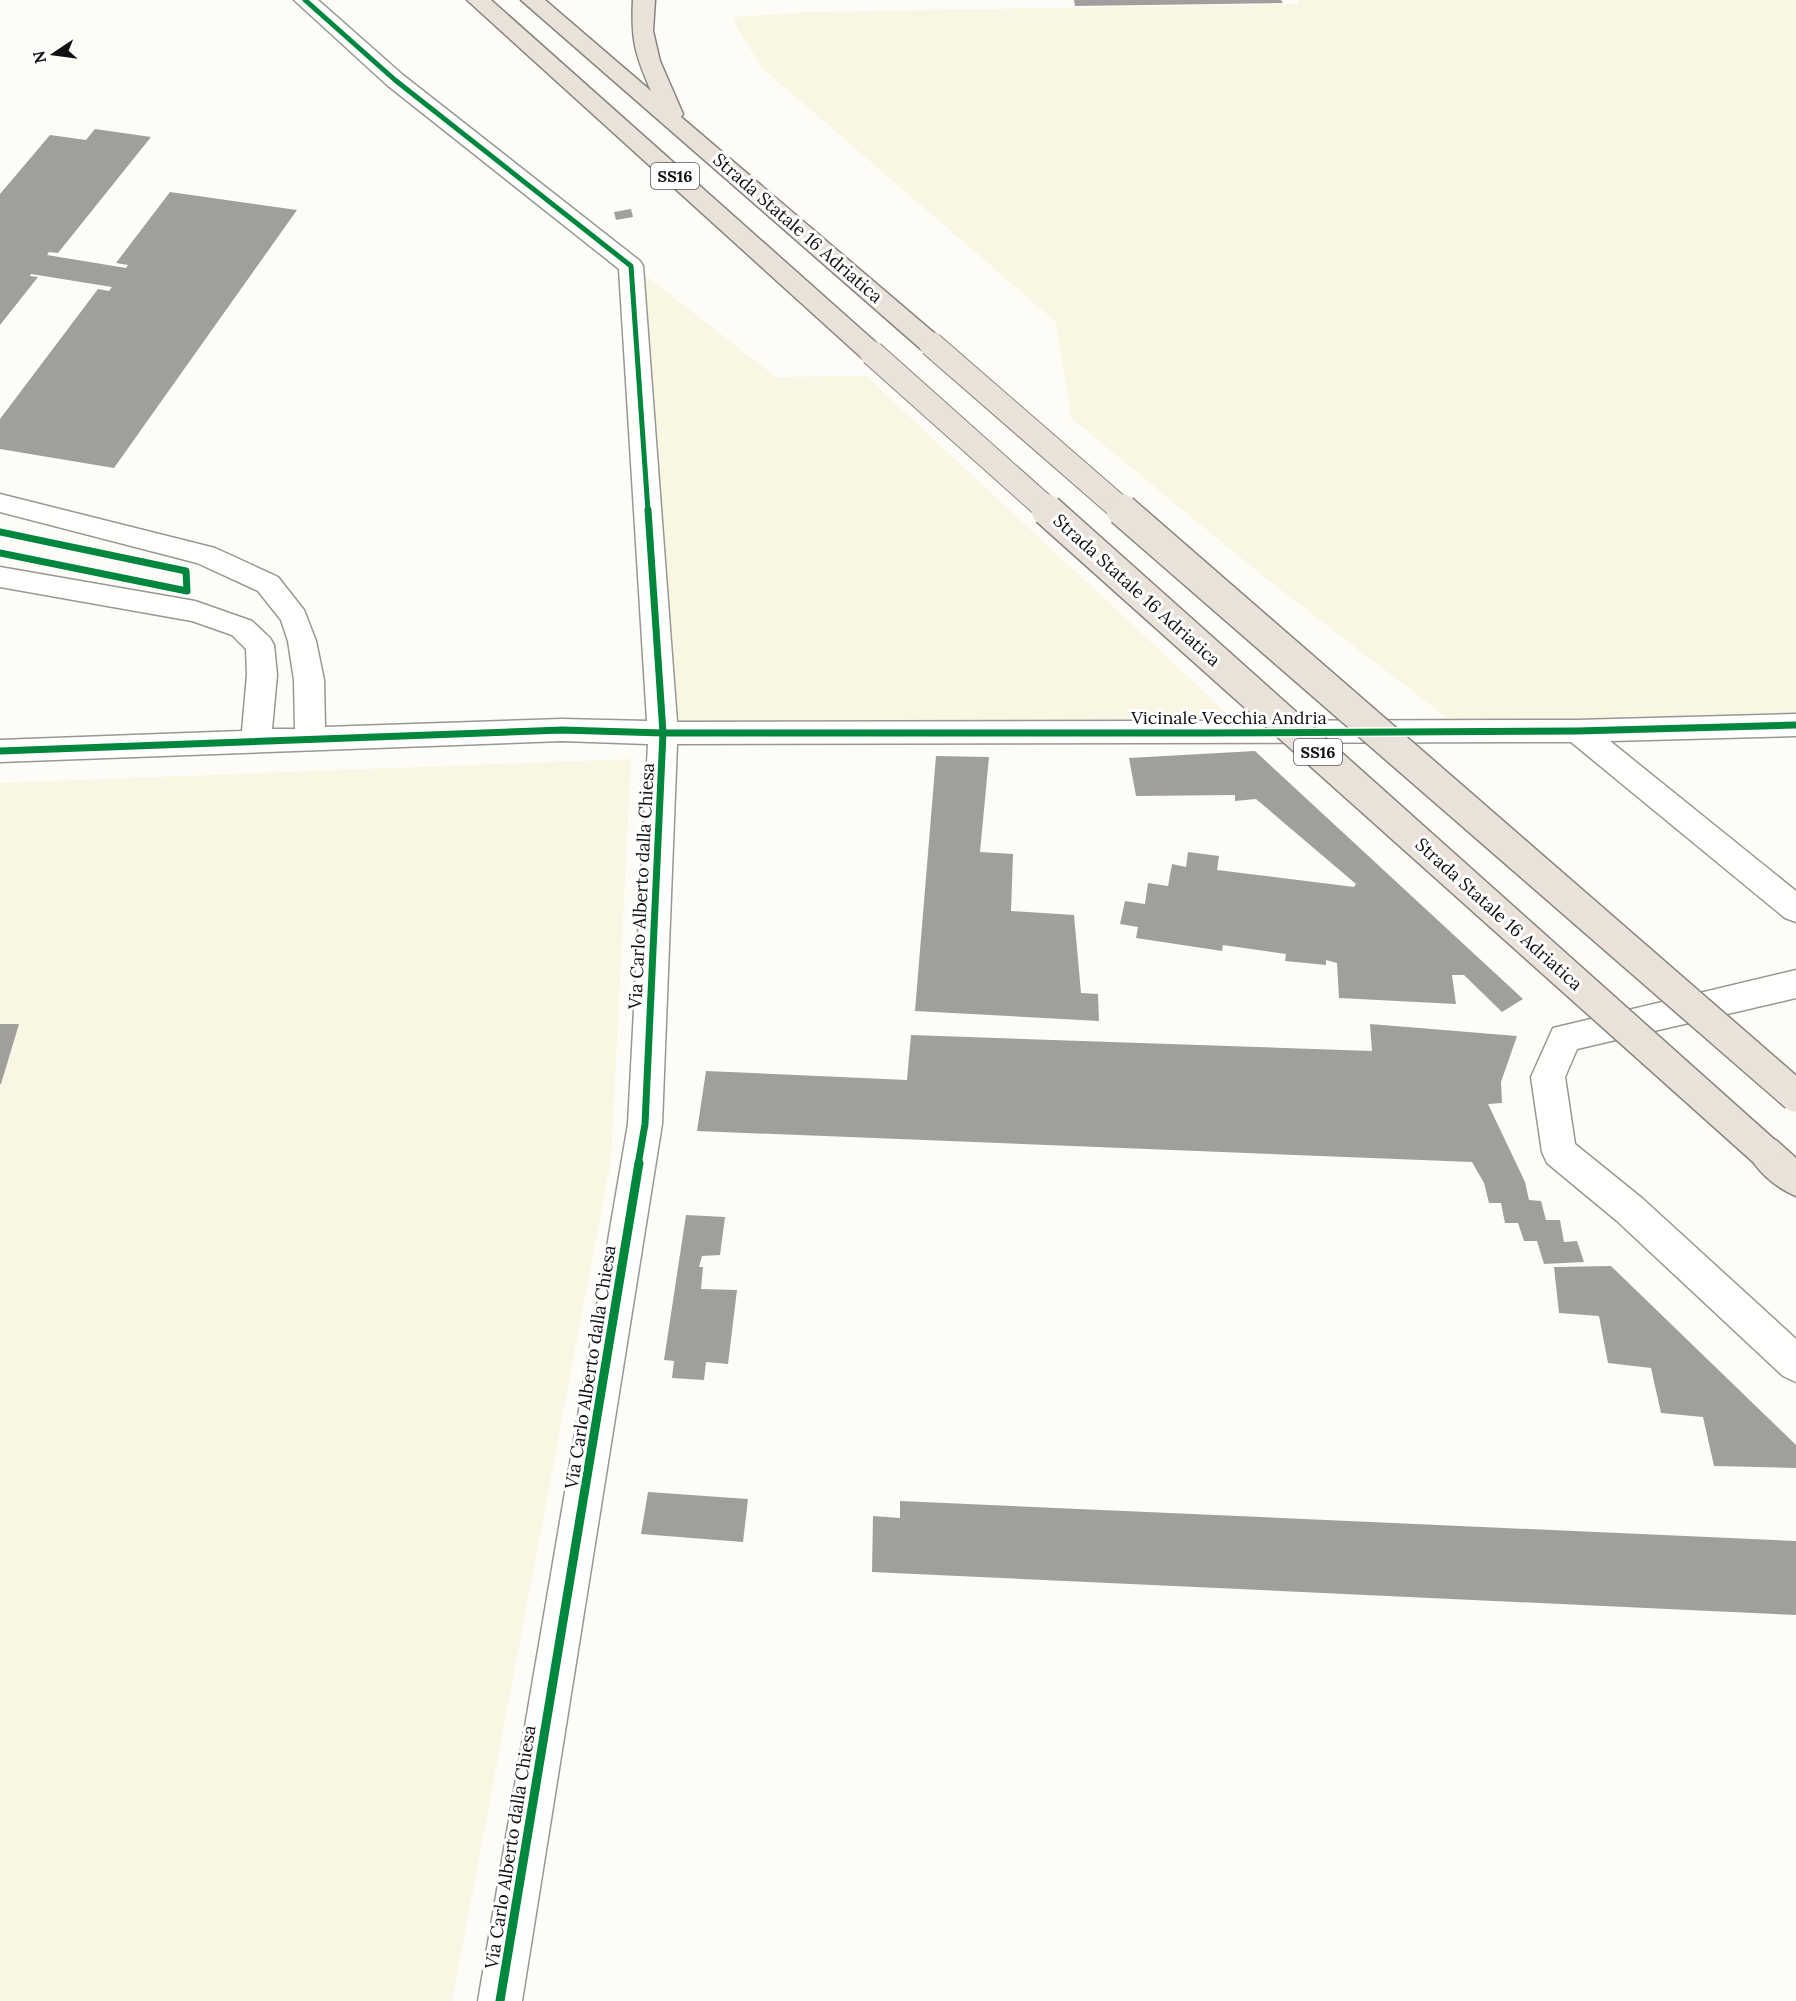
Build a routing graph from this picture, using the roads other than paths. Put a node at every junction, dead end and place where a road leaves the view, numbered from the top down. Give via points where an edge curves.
1 (304, 0) edge
2 (478, 0) edge
3 (532, 0) edge
4 (644, 0) edge
5 (675, 121) junction
6 (0, 503) edge
7 (0, 577) edge
8 (1796, 725) edge
9 (1577, 731) junction
10 (663, 733) junction
11 (310, 740) junction
12 (256, 741) junction
13 (0, 751) edge
14 (1796, 909) edge
15 (1796, 984) edge
16 (1796, 1095) edge
17 (1796, 1180) edge
18 (1796, 1365) edge
19 (500, 2001) edge

1 - 10 street, Via Carlo Alberto dalla Chiesa via 395,80 631,267
2 - 17 highway, Strada Statale 16 Adriatica / SS16, bridge
3 - 5 highway, Strada Statale 16 Adriatica / SS16
4 - 5 highway via 642,30 649,61
5 - 16 highway, Strada Statale 16 Adriatica / SS16, bridge
6 - 11 street via 205,555 268,584 294,617 302,641 309,680
7 - 12 street via 195,611 242,628 260,645 262,675
8 - 9 street, Vicinale Vecchia Andria
9 - 10 street, Vicinale Vecchia Andria
9 - 14 street
10 - 11 street, Vicinale Vecchia Andria via 562,730
10 - 19 street, Via Carlo Alberto dalla Chiesa via 645,1124
11 - 12 street, Vicinale Vecchia Andria
12 - 13 street, Vicinale Vecchia Andria
15 - 18 street via 1565,1038 1548,1077 1559,1152 1630,1210

